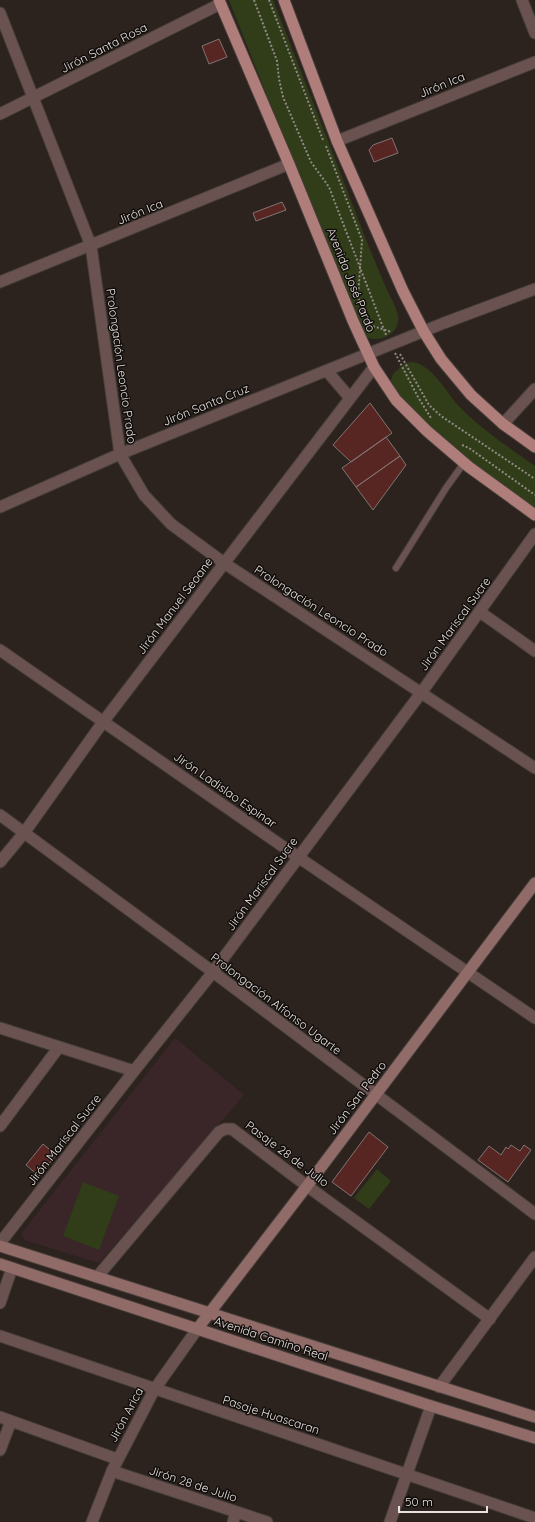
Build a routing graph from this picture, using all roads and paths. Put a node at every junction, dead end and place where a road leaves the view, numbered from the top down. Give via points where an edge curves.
1 (254, 0) edge
2 (269, 0) edge
3 (284, 0) edge
4 (522, 0) edge
5 (219, 2) edge
6 (0, 13) edge
7 (535, 33) edge
8 (535, 62) edge
9 (33, 98) junction
10 (0, 114) edge
11 (336, 141) junction
12 (289, 164) junction
13 (91, 246) junction
14 (360, 268) junction
15 (0, 282) edge
16 (535, 289) edge
17 (383, 330) junction
18 (424, 332) junction
19 (393, 344) junction
20 (368, 354) junction
21 (374, 367) junction
22 (327, 371) junction
23 (535, 389) edge
24 (350, 398) junction
25 (433, 421) dead end
26 (503, 424) junction
27 (459, 444) dead end
28 (535, 447) edge
29 (120, 454) junction
30 (464, 463) junction
31 (535, 479) edge
32 (535, 495) edge
33 (0, 507) edge
34 (535, 515) edge
35 (535, 534) edge
36 (224, 563) junction
37 (396, 568) dead end
38 (480, 612) junction
39 (0, 650) edge
40 (535, 651) edge
41 (422, 692) junction
42 (103, 722) junction
43 (535, 768) edge
44 (0, 815) edge
45 (24, 833) junction
46 (298, 857) junction
47 (0, 862) edge
48 (535, 883) edge
49 (213, 972) junction
50 (468, 972) junction
51 (535, 1018) edge
52 (0, 1028) edge
53 (59, 1047) junction
54 (134, 1071) junction
55 (376, 1095) junction
56 (0, 1126) edge
57 (307, 1186) junction
58 (535, 1214) edge
59 (0, 1244) edge
60 (535, 1257) edge
61 (0, 1264) edge
62 (12, 1268) junction
63 (97, 1277) junction
64 (0, 1302) edge
65 (208, 1313) junction
66 (490, 1318) junction
67 (198, 1328) junction
68 (0, 1336) edge
69 (439, 1387) junction
70 (154, 1390) junction
71 (431, 1406) junction
72 (0, 1416) edge
73 (535, 1417) edge
74 (11, 1421) junction
75 (535, 1438) edge
76 (0, 1450) edge
77 (117, 1459) junction
78 (112, 1471) junction
79 (406, 1474) junction
80 (234, 1517) edge
81 (535, 1518) edge
82 (92, 1522) edge
83 (267, 1522) edge
84 (390, 1522) edge

1 - 14 path via 278,61 283,97 311,162 330,187
2 - 14 path via 360,232
3 - 11 main road
4 - 7 street
5 - 9 street, Jirón Santa Rosa
5 - 12 main road, Avenida José Pardo
6 - 9 street, Prolongación Leoncio Prado
8 - 11 street, Jirón Ica
9 - 10 street, Jirón Santa Rosa
9 - 13 street, Prolongación Leoncio Prado
11 - 18 main road
12 - 13 street, Jirón Ica
12 - 20 main road, Avenida José Pardo
13 - 15 street, Jirón Ica
13 - 29 street, Prolongación Leoncio Prado
14 - 17 path
14 - 17 path via 358,297 369,325
16 - 18 street
17 - 19 path
17 - 19 path via 389,331
18 - 19 street, Jirón Santa Cruz
18 - 26 main road via 441,359 472,395
19 - 20 street, Jirón Santa Cruz
19 - 25 path via 418,397
19 - 31 path via 429,405
20 - 21 main road, Avenida José Pardo
20 - 22 street, Jirón Santa Cruz
21 - 24 street, Jirón Manuel Seoane
21 - 30 main road, Avenida José Pardo via 396,400
22 - 24 street
22 - 29 street, Jirón Santa Cruz
23 - 26 street
24 - 36 street, Jirón Manuel Seoane
26 - 28 main road
27 - 32 path via 469,448
29 - 33 street, Jirón Santa Cruz
29 - 36 street, Prolongación Leoncio Prado via 144,495 171,524
30 - 34 main road, Avenida José Pardo
30 - 37 lane
35 - 38 street, Jirón Mariscal Sucre
36 - 41 street, Prolongación Leoncio Prado
36 - 42 street, Jirón Manuel Seoane
38 - 40 street
38 - 41 street, Jirón Mariscal Sucre
39 - 42 street, Jirón Ladislao Espinar
41 - 43 street, Prolongación Leoncio Prado
41 - 46 street, Jirón Mariscal Sucre
42 - 45 street, Jirón Manuel Seoane
42 - 46 street, Jirón Ladislao Espinar
44 - 45 street, Prolongación Alfonso Ugarte
45 - 47 street, Jirón Manuel Seoane
45 - 49 street, Prolongación Alfonso Ugarte
46 - 49 street, Jirón Mariscal Sucre
46 - 50 street, Jirón Ladislao Espinar
48 - 50 main road, Jirón San Pedro
49 - 54 street, Jirón Mariscal Sucre
49 - 55 street, Prolongación Alfonso Ugarte
50 - 51 street, Jirón Ladislao Espinar
50 - 55 main road, Jirón San Pedro
52 - 53 street
53 - 54 street
53 - 56 street
54 - 59 street, Jirón Mariscal Sucre
55 - 57 main road, Jirón San Pedro
55 - 58 street, Prolongación Alfonso Ugarte
57 - 63 street, Pasaje 28 de Julio via 232,1129 225,1129 219,1132
57 - 65 main road, Jirón San Pedro
57 - 66 street, Pasaje 28 de Julio
59 - 63 main road, Avenida Camino Real
60 - 66 street
61 - 62 main road, Avenida Camino Real
62 - 64 street
62 - 67 main road, Avenida Camino Real
63 - 65 main road, Avenida Camino Real
65 - 67 main road, Jirón San Pedro
65 - 69 main road, Avenida Camino Real
66 - 69 street
67 - 70 street, Jirón Arica
67 - 71 main road, Avenida Camino Real
68 - 70 street, Pasaje Huascaran
69 - 73 main road, Avenida Camino Real
70 - 77 street, Jirón Arica
70 - 79 street, Pasaje Huascaran
71 - 75 main road, Avenida Camino Real
71 - 79 street
72 - 74 street
74 - 76 street
74 - 77 street
77 - 78 street, Jirón Arica
78 - 80 street, Jirón 28 de Julio
78 - 82 street, Jirón Arica
79 - 81 street, Pasaje Huascaran
79 - 84 street
80 - 83 street, Jirón 28 de Julio

